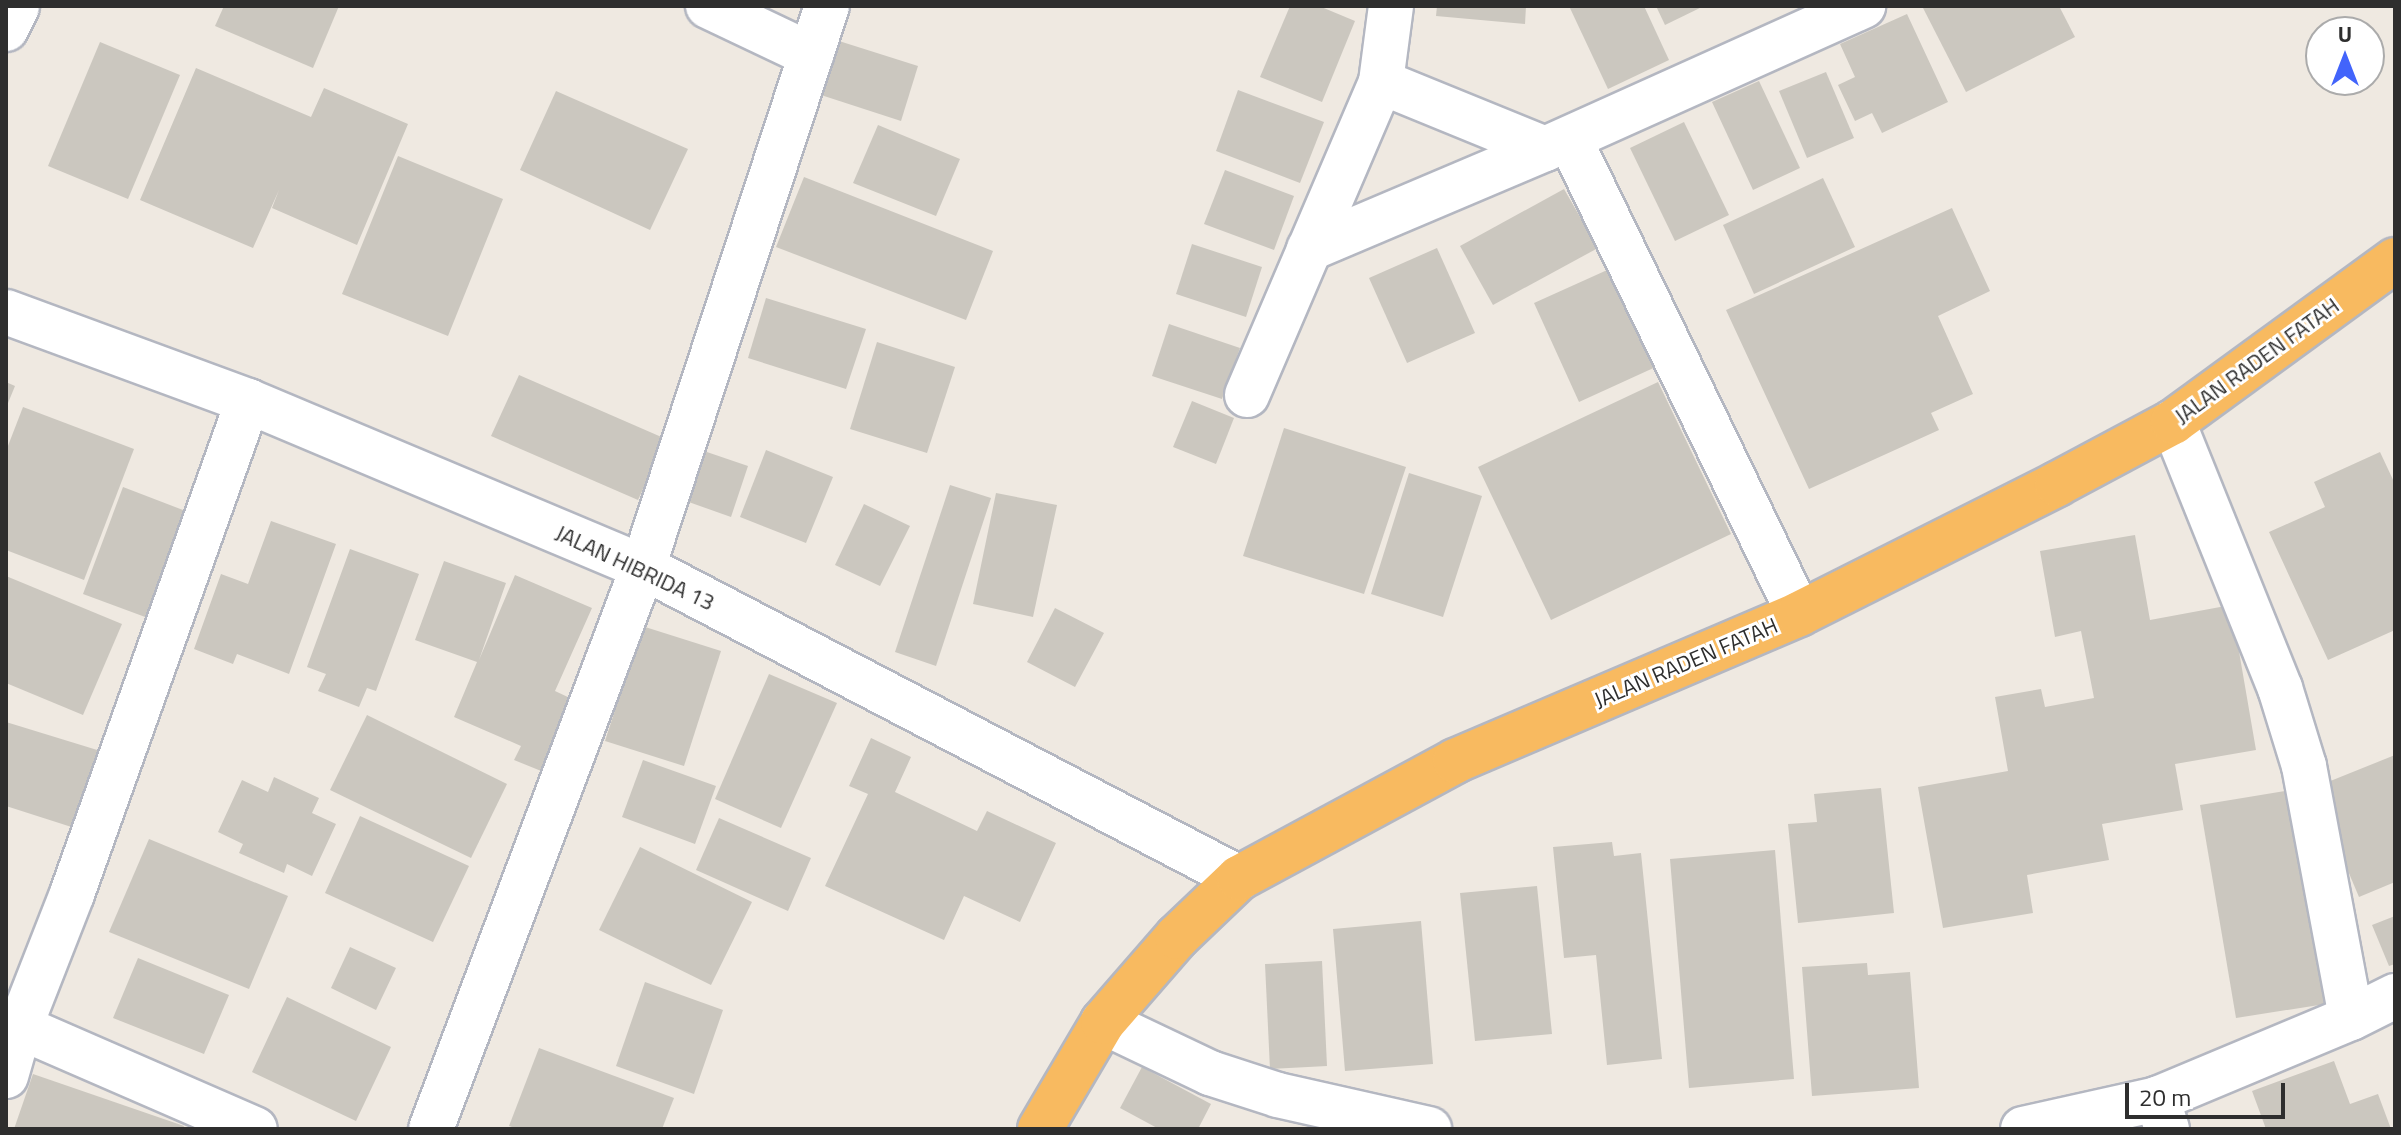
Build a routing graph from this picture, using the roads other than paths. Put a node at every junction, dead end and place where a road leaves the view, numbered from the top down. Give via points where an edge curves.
1 (17, 6) edge
2 (708, 6) edge
3 (827, 6) edge
4 (1391, 6) edge
5 (1863, 6) edge
6 (6, 29) edge
7 (811, 55) junction
8 (1381, 82) junction
9 (1558, 145) junction
10 (1309, 249) junction
11 (2395, 260) edge
12 (6, 312) edge
13 (1247, 395) dead end
14 (248, 401) junction
15 (2173, 422) junction
16 (643, 567) junction
17 (1799, 614) junction
18 (1239, 878) junction
19 (2395, 996) edge
20 (2351, 1018) junction
21 (1103, 1022) junction
22 (13, 1025) edge
23 (6, 1076) edge
24 (2162, 1114) edge
25 (255, 1129) edge
26 (431, 1129) edge
27 (1040, 1129) edge
28 (1429, 1129) edge
29 (2023, 1129) edge

1 - 6 street
2 - 7 street
3 - 7 street
4 - 8 street
5 - 9 street
7 - 16 street
8 - 9 street
8 - 10 street
9 - 10 street
9 - 17 street
10 - 13 street
11 - 15 highway, JALAN RADEN FATAH
12 - 14 street, JALAN HIBRIDA 13
14 - 16 street, JALAN HIBRIDA 13
14 - 22 street via 72,894
15 - 17 highway, JALAN RADEN FATAH
15 - 20 street via 2280,688 2304,766
16 - 18 street, JALAN HIBRIDA 13
16 - 26 street
17 - 18 highway, JALAN RADEN FATAH via 1455,761
18 - 21 highway, JALAN RADEN FATAH via 1177,937
19 - 20 street
20 - 24 street
21 - 27 highway, JALAN RADEN FATAH
21 - 28 street via 1210,1073 1278,1095
22 - 23 street
22 - 25 street
24 - 29 street

